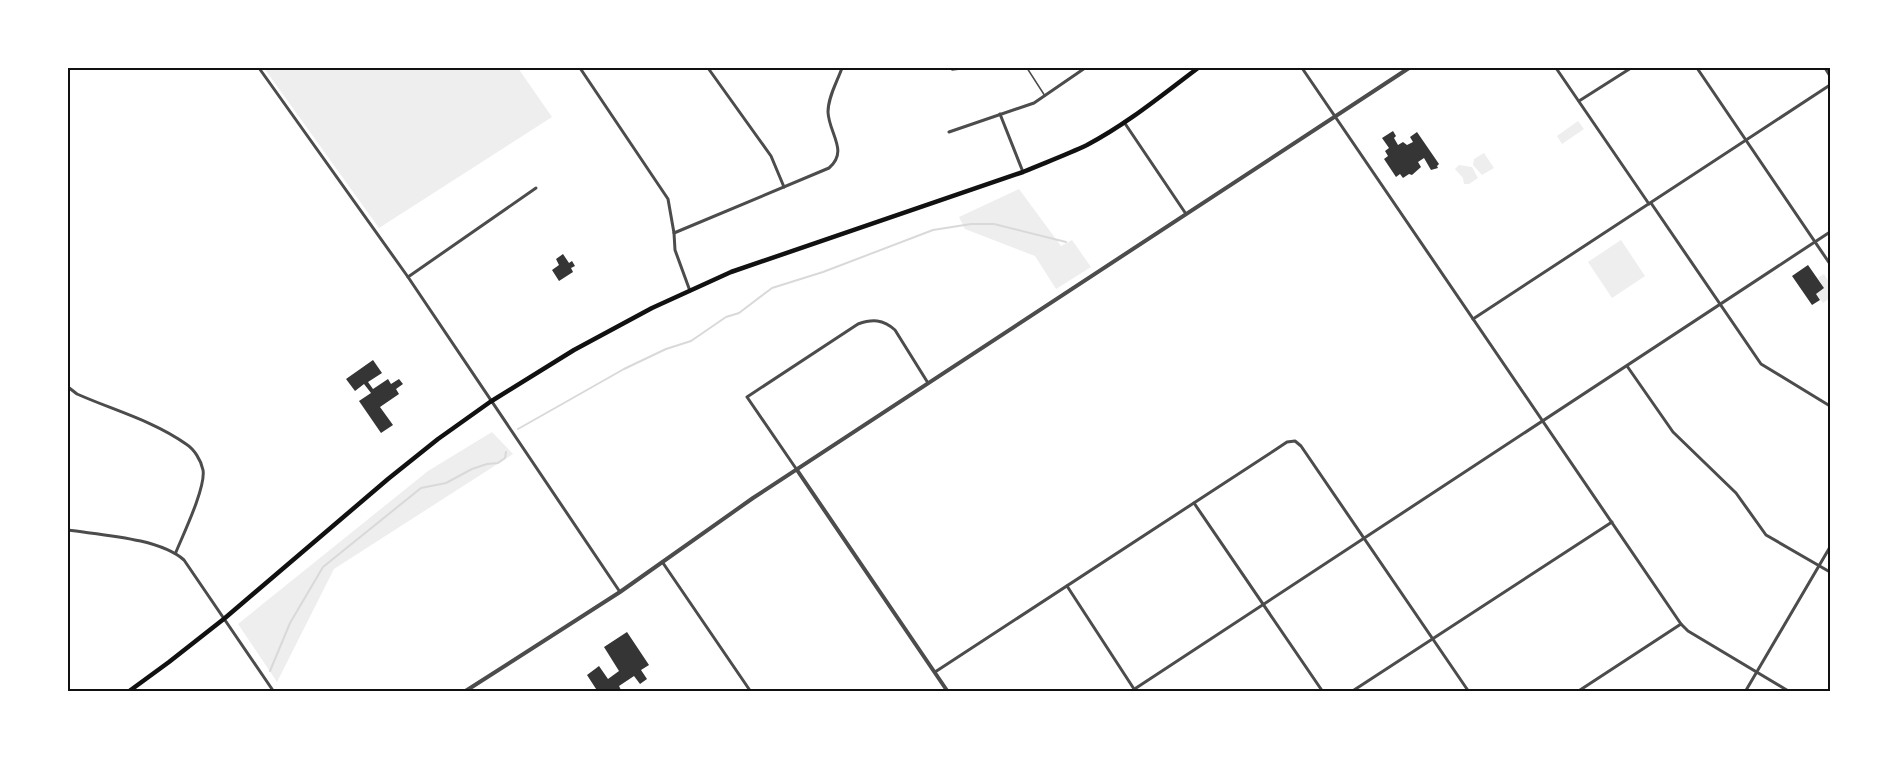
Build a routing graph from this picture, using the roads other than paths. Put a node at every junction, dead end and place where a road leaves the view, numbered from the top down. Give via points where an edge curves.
1 (259, 68) edge
2 (580, 68) edge
3 (708, 68) edge
4 (842, 68) edge
5 (969, 68) edge
6 (1027, 68) edge
7 (1085, 68) edge
8 (1198, 68) edge
9 (1302, 68) edge
10 (1409, 68) edge
11 (1556, 68) edge
12 (1630, 68) edge
13 (1697, 68) edge
14 (1825, 68) edge
15 (952, 70) dead end
16 (1830, 76) edge
17 (1830, 85) edge
18 (1046, 96) junction
19 (1579, 101) junction
20 (1000, 114) junction
21 (1335, 116) junction
22 (1125, 122) junction
23 (949, 132) dead end
24 (1746, 140) junction
25 (1023, 172) junction
26 (784, 187) junction
27 (536, 188) dead end
28 (1650, 203) junction
29 (1186, 214) junction
30 (674, 232) junction
31 (1830, 232) edge
32 (1815, 242) junction
33 (1830, 264) edge
34 (408, 278) junction
35 (690, 291) junction
36 (1720, 304) junction
37 (1473, 319) junction
38 (1627, 366) junction
39 (928, 383) junction
40 (68, 387) edge
41 (490, 402) junction
42 (1830, 406) edge
43 (1543, 421) junction
44 (797, 470) junction
45 (1194, 503) junction
46 (1612, 522) junction
47 (68, 530) edge
48 (1364, 538) junction
49 (1830, 547) edge
50 (176, 552) junction
51 (663, 563) junction
52 (1820, 565) junction
53 (1830, 572) edge
54 (1067, 586) junction
55 (620, 592) junction
56 (1264, 604) junction
57 (225, 618) junction
58 (1681, 624) junction
59 (1433, 638) junction
60 (935, 672) junction
61 (1757, 672) junction
62 (1134, 688) junction
63 (128, 692) edge
64 (274, 692) edge
65 (464, 692) edge
66 (751, 692) edge
67 (948, 692) edge
68 (1130, 692) edge
69 (1323, 692) edge
70 (1350, 692) edge
71 (1469, 692) edge
72 (1577, 692) edge
73 (1745, 692) edge
74 (1790, 692) edge

1 - 34 street
2 - 30 street via 661,186 668,199
3 - 26 street via 771,156
4 - 26 street via 828,112 839,155 836,162
5 - 15 lane
6 - 18 lane
7 - 18 street
8 - 22 main road
9 - 21 street
10 - 21 street
11 - 19 street
12 - 19 street
13 - 24 street
14 - 16 street
17 - 24 street
18 - 20 street
19 - 28 street
20 - 23 street
20 - 25 street
21 - 29 street
21 - 37 street
22 - 25 main road via 1088,144
22 - 29 street
24 - 28 street
24 - 32 street
25 - 35 main road via 751,265
26 - 30 street
27 - 34 street
28 - 36 street
28 - 37 street
29 - 39 street
30 - 35 street via 679,266
31 - 32 street
32 - 33 street
32 - 36 street
34 - 41 street
35 - 41 main road via 574,350
36 - 38 street
36 - 42 street via 1761,364
37 - 43 street
38 - 43 street
38 - 52 street via 1673,432 1736,493 1766,535
39 - 44 street
39 - 44 street via 895,330 889,324 870,320 747,397
40 - 50 street via 167,433 197,454 203,471 200,491
41 - 55 street
41 - 57 main road via 388,479
43 - 46 street
43 - 48 street
44 - 51 street via 708,528
44 - 60 street
45 - 48 street via 1287,442 1295,441
45 - 54 street
45 - 56 street
46 - 58 street
46 - 59 street
47 - 50 street via 161,545
48 - 56 street
48 - 59 street
49 - 52 street
50 - 57 street
51 - 55 street
51 - 66 street
52 - 53 street
52 - 61 street
54 - 60 street
54 - 62 street
55 - 65 street
56 - 62 street
56 - 69 street
57 - 63 main road
57 - 64 street
58 - 61 street
58 - 72 street
59 - 70 street
59 - 71 street
60 - 67 street
61 - 73 street
61 - 74 street
62 - 68 street

